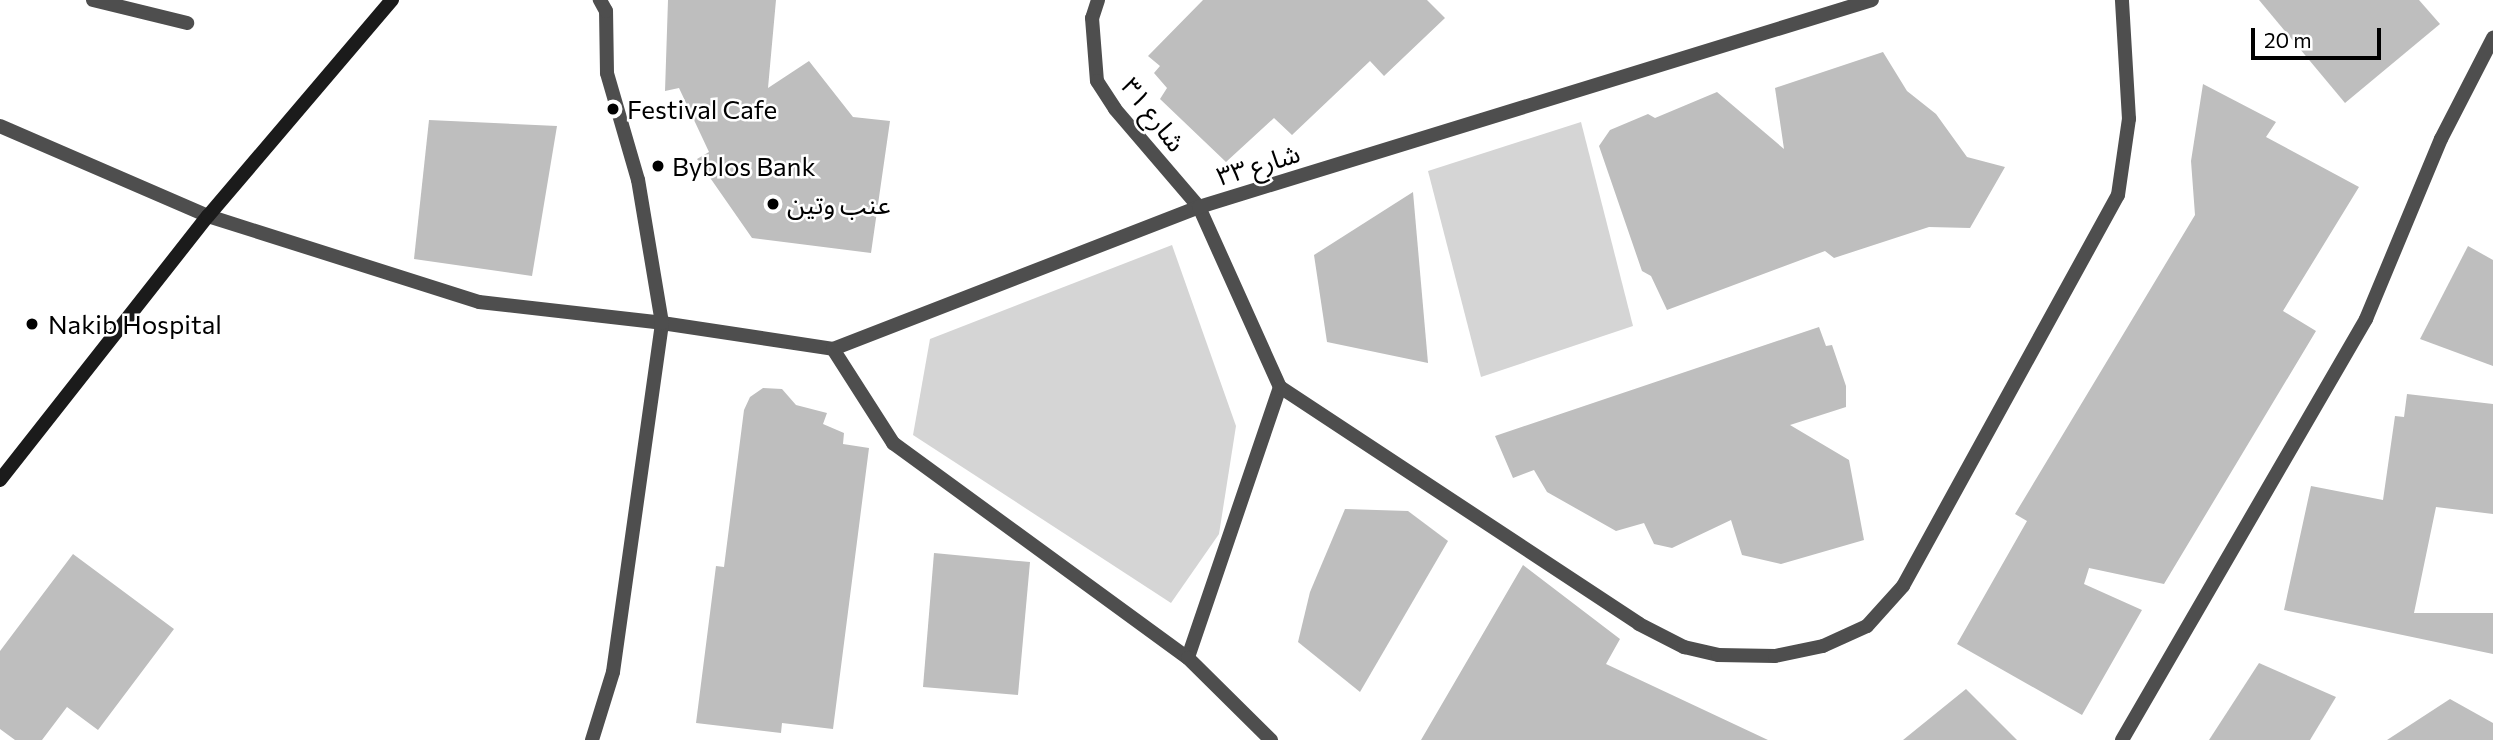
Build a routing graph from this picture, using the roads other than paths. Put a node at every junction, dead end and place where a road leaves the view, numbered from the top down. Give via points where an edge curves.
1 (93, 0) edge
2 (392, 0) edge
3 (1098, 0) edge
4 (1872, 0) edge
5 (2122, 0) edge
6 (604, 4) edge
7 (187, 23) dead end
8 (2493, 38) edge
9 (0, 126) edge
10 (1199, 208) junction
11 (208, 216) junction
12 (662, 323) junction
13 (834, 349) junction
14 (1280, 387) junction
15 (1, 478) edge
16 (1188, 657) junction
17 (592, 740) edge
18 (1271, 740) edge
19 (2122, 740) edge

1 - 7 street
2 - 11 main road
3 - 10 street, شارع ٣١ via 1092,18 1097,81
4 - 10 street, شارع ٣٣
5 - 14 street via 2129,119 2118,195 1903,586 1867,626 1823,646 1775,656 1718,655 1684,648 1639,624
6 - 12 street via 607,74 638,180
8 - 19 street via 2441,139 2366,318
9 - 11 street, شارع ٣٣
10 - 13 street, شارع ٣٣
10 - 14 street, شارع ٣١
11 - 12 street, شارع ٣٣ via 480,302
11 - 15 main road
12 - 13 street, شارع ٣٣
12 - 17 street via 613,672
13 - 16 street via 893,443
14 - 16 street
16 - 18 street

